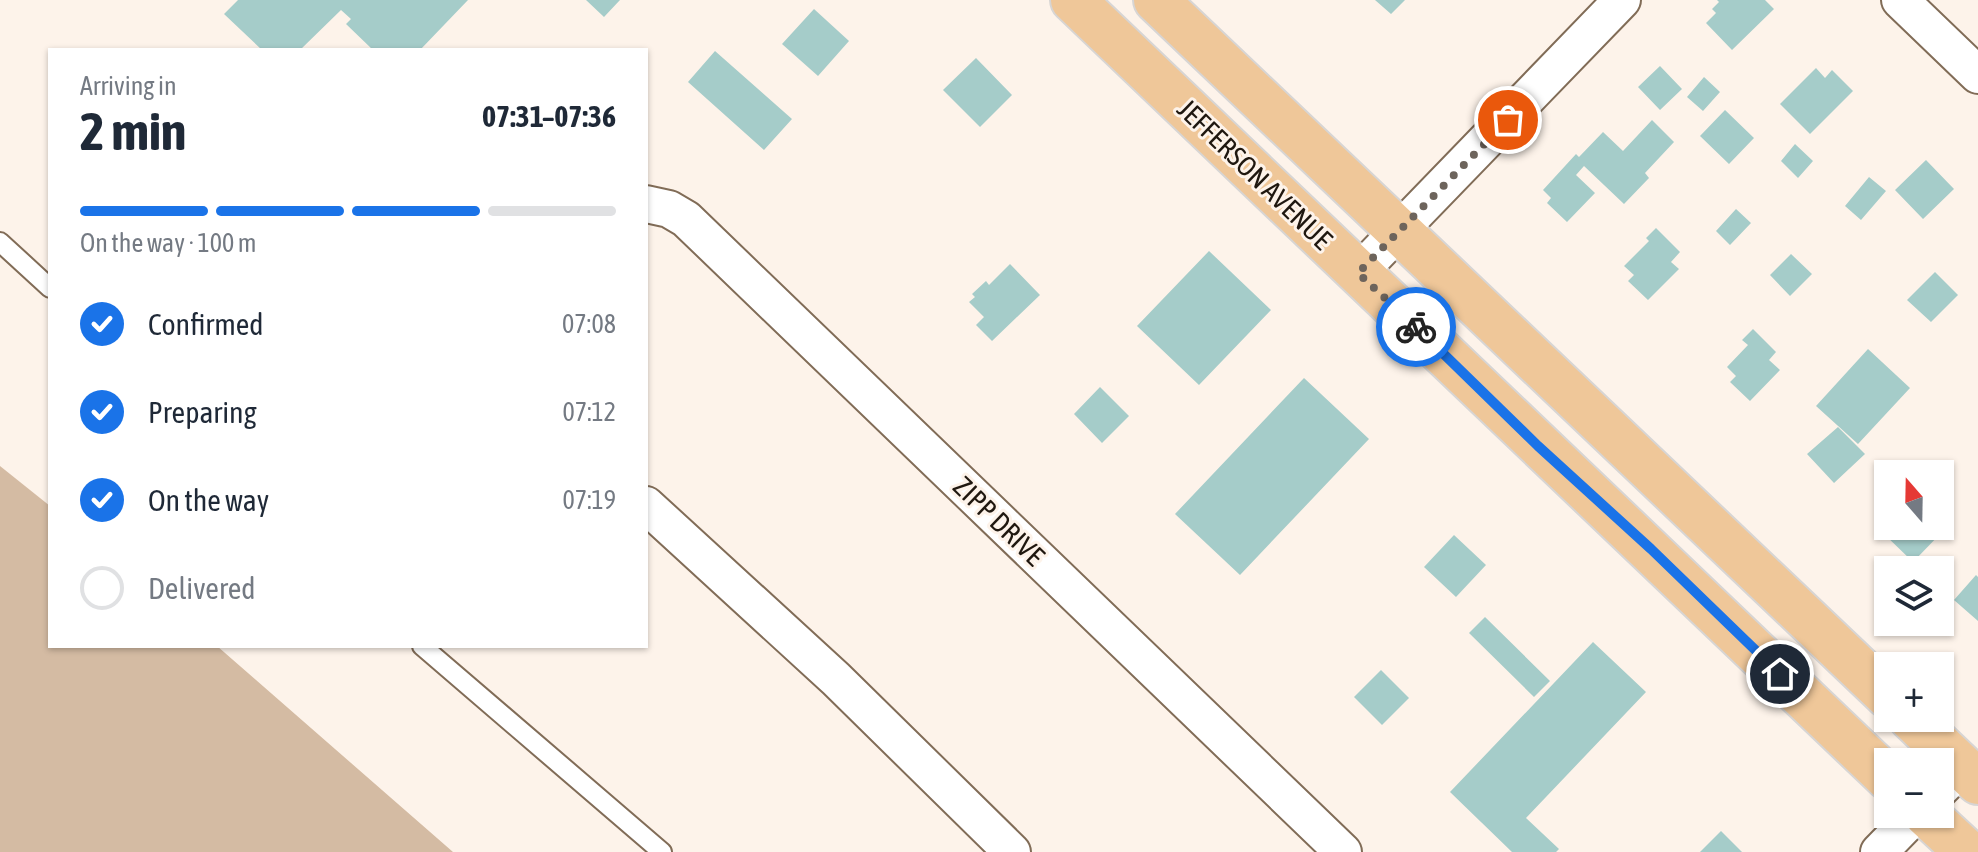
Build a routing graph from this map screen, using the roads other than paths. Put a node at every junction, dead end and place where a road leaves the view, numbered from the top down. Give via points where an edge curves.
1 (1073, 0) edge
2 (1156, 0) edge
3 (1622, 0) edge
4 (1900, 0) edge
5 (1978, 75) edge
6 (648, 204) edge
7 (1399, 230) junction
8 (0, 242) edge
9 (1358, 273) junction
10 (48, 286) edge
11 (648, 507) edge
12 (424, 648) edge
13 (1874, 683) edge
14 (1922, 732) edge
15 (1874, 764) edge
16 (1960, 779) edge
17 (1902, 828) edge
18 (1941, 828) edge
19 (662, 852) edge
20 (1012, 852) edge
21 (1343, 852) edge
22 (1879, 852) edge
23 (1967, 852) edge

1 - 9 main road, JEFFERSON AVENUE
2 - 7 main road, JEFFERSON AVENUE
3 - 7 street
4 - 5 street
6 - 21 street, ZIPP DRIVE via 686,219
7 - 9 street
7 - 13 main road, JEFFERSON AVENUE
8 - 10 lane
9 - 15 main road, JEFFERSON AVENUE
11 - 20 street via 836,679
12 - 19 lane
14 - 16 main road
17 - 22 street
18 - 23 main road

